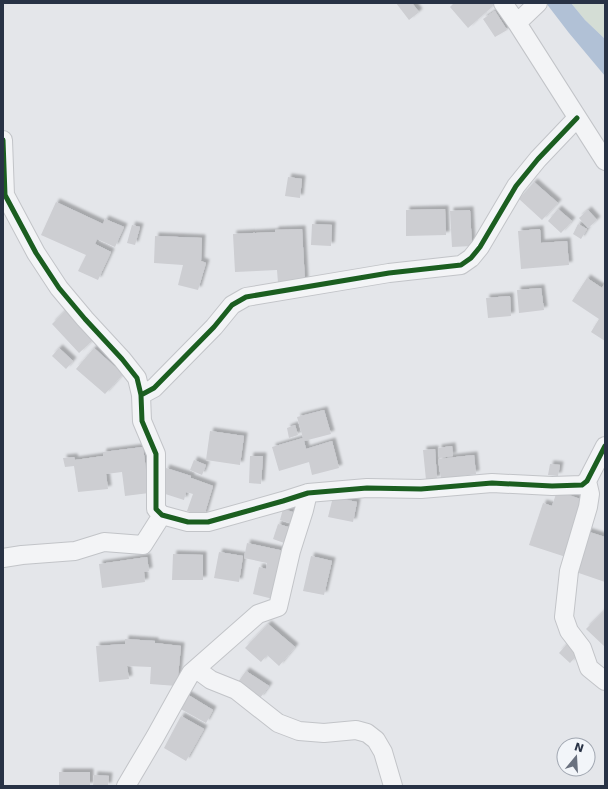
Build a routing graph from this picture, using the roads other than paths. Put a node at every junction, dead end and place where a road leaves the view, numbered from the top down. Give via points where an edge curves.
1 (503, 3) edge
2 (538, 3) edge
3 (519, 21) junction
4 (577, 118) junction
5 (3, 140) edge
6 (605, 161) edge
7 (141, 395) junction
8 (605, 446) edge
9 (588, 481) junction
10 (308, 493) junction
11 (162, 515) junction
12 (3, 558) edge
13 (196, 669) junction
14 (605, 681) edge
15 (126, 786) edge
16 (394, 786) edge

1 - 3 street
2 - 3 street
3 - 4 street
4 - 6 street
4 - 7 street via 516,186 480,247 466,262 461,265 389,273 246,297 232,304 214,327 154,388
5 - 7 street via 4,195 59,288 137,378
7 - 11 street via 142,422 156,454 156,509
8 - 9 street
9 - 10 street via 582,485 492,482
9 - 14 street via 588,507 569,571 564,617 568,631 582,648 589,668
10 - 11 street via 208,522 188,522
10 - 13 street via 278,606 258,614
11 - 12 street via 143,545 104,542 75,551
13 - 15 street via 191,673
13 - 16 street via 211,680 236,690 278,723 299,731 324,733 356,730 367,733 376,740 383,752

